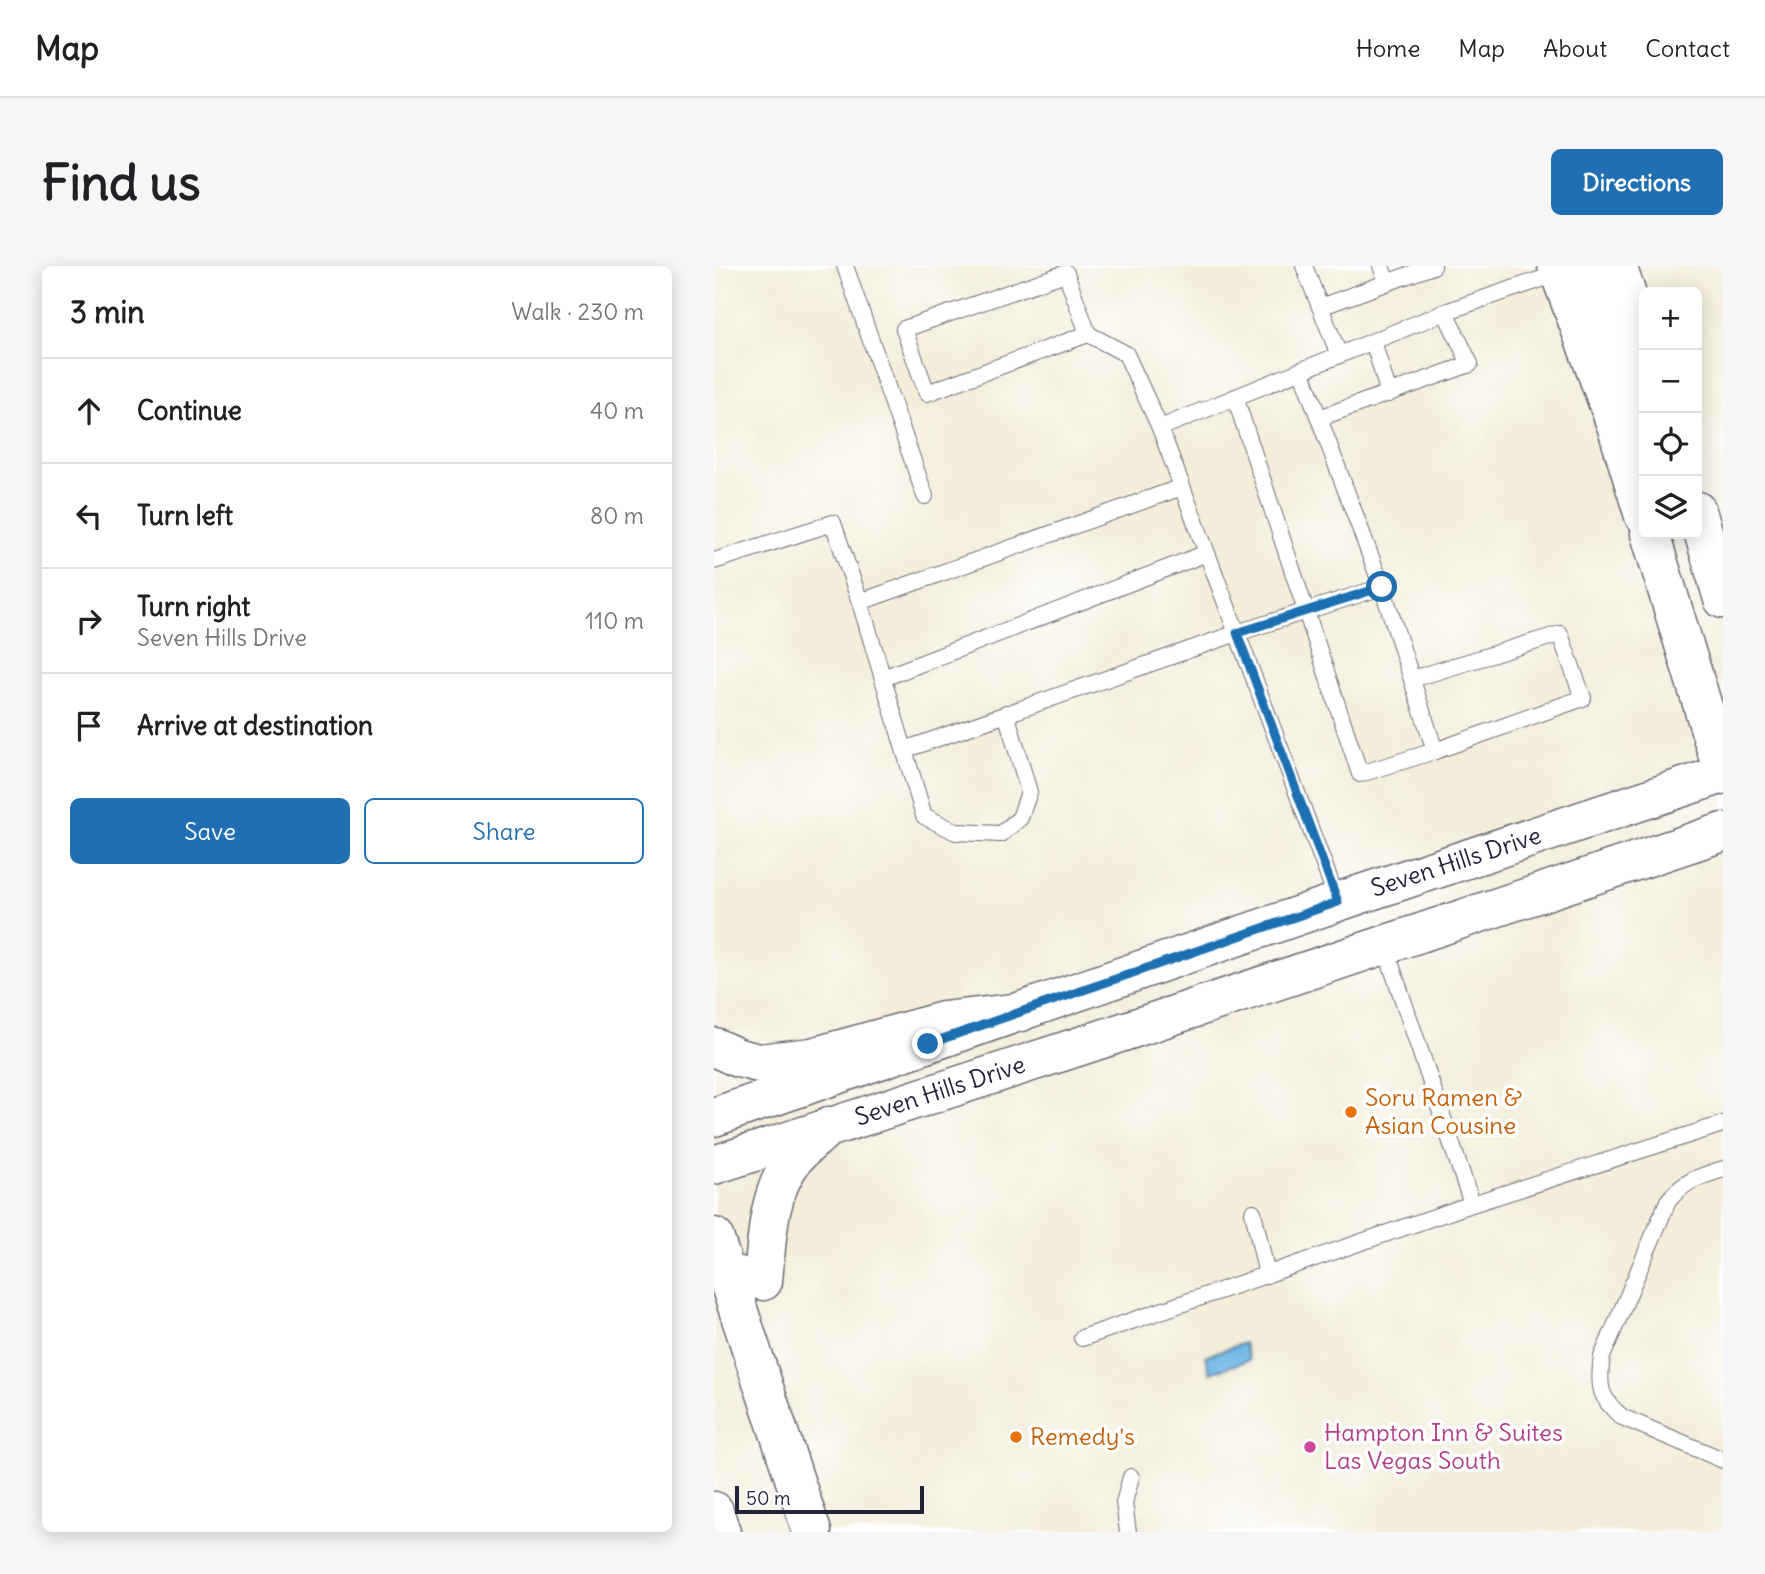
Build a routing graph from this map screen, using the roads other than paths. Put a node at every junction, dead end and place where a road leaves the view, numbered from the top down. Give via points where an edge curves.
1 (845, 266) edge
2 (1304, 266) edge
3 (1381, 266) edge
4 (1433, 266) edge
5 (1617, 266) edge
6 (1558, 270) edge
7 (1387, 283) junction
8 (1320, 307) junction
9 (1445, 312) junction
10 (1639, 331) edge
11 (1088, 334) junction
12 (1373, 341) junction
13 (1339, 355) junction
14 (1301, 370) junction
15 (1389, 394) junction
16 (1235, 397) junction
17 (1640, 413) edge
18 (1319, 418) junction
19 (1160, 428) junction
20 (1182, 487) junction
21 (925, 496) dead end
22 (1639, 500) edge
23 (1702, 528) edge
24 (1652, 539) edge
25 (1207, 553) junction
26 (714, 561) edge
27 (1382, 587) junction
28 (1723, 599) edge
29 (860, 602) junction
30 (1306, 611) junction
31 (1237, 633) junction
32 (883, 678) junction
33 (1412, 679) junction
34 (1006, 713) junction
35 (904, 750) junction
36 (1435, 751) junction
37 (1723, 773) edge
38 (1723, 832) edge
39 (1338, 902) junction
40 (1384, 944) junction
41 (1021, 1012) junction
42 (714, 1047) edge
43 (714, 1117) edge
44 (1723, 1124) edge
45 (829, 1126) junction
46 (714, 1165) edge
47 (1723, 1169) edge
48 (1472, 1204) junction
49 (1253, 1212) dead end
50 (714, 1237) edge
51 (726, 1273) junction
52 (1268, 1275) junction
53 (1082, 1338) dead end
54 (1723, 1460) edge
55 (1130, 1477) dead end
56 (714, 1511) edge
57 (721, 1532) edge
58 (812, 1532) edge
59 (1128, 1532) edge

1 - 21 lane
2 - 8 lane
3 - 7 lane
4 - 7 lane
5 - 10 main road
6 - 9 lane
6 - 17 main road via 1580,266 1593,278
6 - 22 main road
7 - 8 lane
8 - 13 lane
9 - 12 lane
9 - 15 lane via 1470,364
11 - 11 lane via 1066,273 904,329 927,393
11 - 19 lane via 1126,355
12 - 13 lane
12 - 15 lane
13 - 14 lane
14 - 16 lane
14 - 18 lane
15 - 18 lane
16 - 19 lane
16 - 30 lane
18 - 27 lane
19 - 20 lane
20 - 25 lane
20 - 29 lane
23 - 28 main road
24 - 37 main road
25 - 31 lane
25 - 32 lane
26 - 29 lane via 833,523
27 - 30 lane
27 - 33 lane
29 - 32 lane
30 - 31 lane
30 - 36 lane via 1360,774
31 - 34 lane
31 - 39 lane
32 - 35 lane
33 - 36 lane
33 - 36 lane via 1560,634 1583,698
34 - 35 lane
34 - 35 lane via 1029,792 1020,818 1001,834 956,832 924,816
37 - 39 main road, Seven Hills Drive
38 - 40 main road, Seven Hills Drive
39 - 41 main road, Seven Hills Drive
40 - 45 main road, Seven Hills Drive
40 - 48 lane
41 - 42 main road via 943,1021 812,1057 759,1063
41 - 43 main road, Seven Hills Drive
44 - 48 lane
45 - 46 main road, Seven Hills Drive
45 - 51 main road via 795,1158 775,1191 763,1281
47 - 54 lane via 1680,1186 1668,1201 1606,1347 1599,1376 1601,1393 1622,1417
48 - 52 lane
49 - 52 lane
50 - 51 main road
51 - 58 main road
52 - 53 lane
55 - 59 lane via 1124,1503
56 - 57 main road

